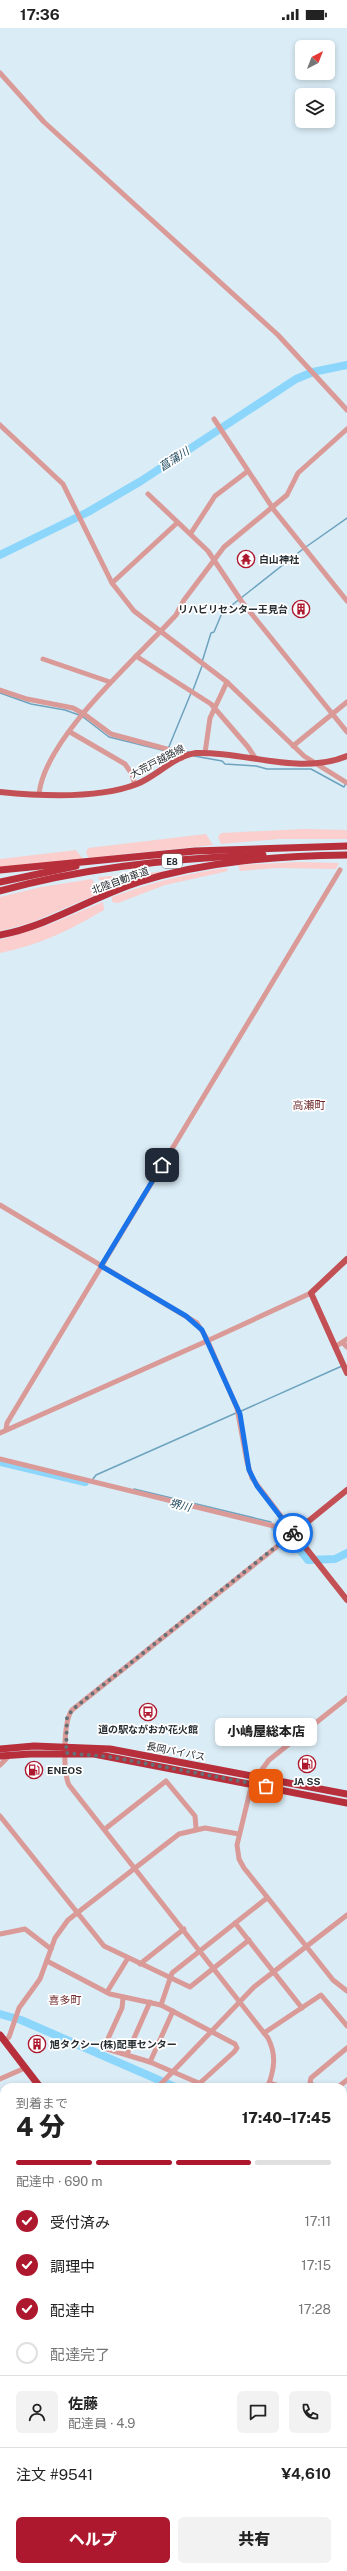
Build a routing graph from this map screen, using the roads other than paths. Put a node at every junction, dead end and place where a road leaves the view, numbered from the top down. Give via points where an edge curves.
1 (0, 73) edge
2 (347, 410) edge
3 (214, 420) dead end
4 (0, 425) edge
5 (347, 429) edge
6 (248, 471) junction
7 (148, 494) dead end
8 (272, 507) junction
9 (177, 523) junction
10 (191, 533) junction
11 (214, 559) junction
12 (112, 583) junction
13 (347, 601) edge
14 (159, 632) junction
15 (136, 656) junction
16 (43, 659) dead end
17 (110, 682) junction
18 (227, 682) junction
19 (0, 690) edge
20 (347, 702) edge
21 (214, 708) junction
22 (84, 714) junction
23 (332, 714) junction
24 (70, 732) junction
25 (347, 732) edge
26 (293, 746) junction
27 (205, 753) junction
28 (347, 756) edge
29 (182, 758) junction
30 (256, 759) junction
31 (313, 762) junction
32 (346, 782) edge
33 (135, 785) junction
34 (0, 792) edge
35 (39, 794) junction
36 (347, 846) edge
37 (347, 854) edge
38 (155, 855) junction
39 (0, 870) edge
40 (340, 870) dead end
41 (0, 882) edge
42 (0, 890) edge
43 (0, 935) edge
44 (0, 1204) edge
45 (347, 1258) edge
46 (101, 1266) junction
47 (311, 1293) junction
48 (207, 1341) junction
49 (345, 1341) edge
50 (335, 1347) junction
51 (347, 1347) edge
52 (347, 1373) edge
53 (6, 1430) junction
54 (0, 1433) edge
55 (0, 1460) edge
56 (347, 1490) edge
57 (294, 1533) junction
58 (347, 1600) edge
59 (347, 1698) edge
60 (0, 1744) edge
61 (34, 1746) junction
62 (0, 1749) edge
63 (66, 1750) junction
64 (10, 1755) junction
65 (0, 1757) edge
66 (0, 1765) edge
67 (254, 1780) junction
68 (347, 1794) edge
69 (347, 1803) edge
70 (0, 1816) edge
71 (196, 1828) junction
72 (105, 1830) junction
73 (239, 1834) junction
74 (136, 1867) junction
75 (267, 1898) junction
76 (77, 1913) junction
77 (347, 1915) edge
78 (235, 1923) junction
79 (184, 1928) junction
80 (0, 1934) edge
81 (249, 1940) junction
82 (306, 1946) junction
83 (51, 1949) junction
84 (200, 1950) junction
85 (128, 1958) junction
86 (47, 1961) junction
87 (140, 1964) junction
88 (215, 1968) junction
89 (274, 1971) junction
90 (168, 1979) junction
91 (107, 1992) junction
92 (347, 1992) edge
93 (123, 1998) junction
94 (150, 2002) junction
95 (239, 2002) junction
96 (161, 2005) junction
97 (302, 2008) junction
98 (173, 2011) junction
99 (347, 2026) edge
100 (212, 2030) junction
101 (264, 2033) junction
102 (0, 2035) edge
103 (5, 2041) junction
104 (347, 2048) edge
105 (127, 2054) junction
106 (150, 2062) junction
107 (25, 2068) junction
108 (172, 2072) junction
109 (0, 2079) edge
110 (37, 2083) edge
111 (163, 2083) edge
112 (200, 2083) joint
113 (268, 2083) edge
114 (311, 2083) edge

1 - 2 street via 44,122 278,335
3 - 6 street
4 - 12 street via 63,484
5 - 8 street via 298,473 287,495
6 - 8 street
6 - 10 street via 215,496
7 - 9 street
8 - 11 street via 242,530
8 - 13 street
9 - 10 street
9 - 12 street
10 - 11 street
11 - 14 street via 176,615
11 - 23 street via 238,596
12 - 14 street via 126,603
14 - 15 street
14 - 18 street
15 - 17 street
15 - 21 street
16 - 17 street
17 - 22 street
18 - 21 street
18 - 26 street
19 - 22 street via 27,699 73,708
20 - 23 street
21 - 27 street via 208,727
21 - 30 street
22 - 24 street
22 - 29 street via 111,734 174,751
23 - 25 street
23 - 26 street
24 - 33 street via 125,764 132,774
24 - 35 street via 49,762
26 - 31 street
27 - 29 main road, 大荒戸越路線
27 - 30 main road, 大荒戸越路線
28 - 31 main road, 大荒戸越路線 via 331,761
29 - 33 main road, 大荒戸越路線
30 - 31 main road, 大荒戸越路線 via 286,763
31 - 32 street
33 - 35 main road, 大荒戸越路線 via 109,791
34 - 35 main road, 大荒戸越路線
36 - 38 highway, 北陸自動車道 / E8 via 237,848
37 - 42 highway, 北陸自動車道 / E8 via 276,854 167,861 72,875
37 - 43 highway, 北陸自動車道 / E8 via 247,861 192,868 121,888 43,923
38 - 39 highway, 北陸自動車道 / E8
38 - 41 highway, 北陸自動車道 / E8 via 70,867
40 - 46 street
44 - 46 street
45 - 47 main road
46 - 48 street via 196,1323
46 - 53 street via 7,1423
47 - 48 street
47 - 50 main road
48 - 53 street
48 - 57 street via 240,1414 252,1478
49 - 50 street
49 - 51 street
50 - 52 main road
53 - 54 street
55 - 57 street via 284,1526
56 - 57 main road
57 - 58 main road
57 - 63 street via 72,1710 67,1718
59 - 67 street via 274,1755
60 - 61 highway
61 - 62 highway, 長岡バイパス
61 - 63 highway, 長岡バイパス
63 - 64 highway, 長岡バイパス
63 - 67 highway, 長岡バイパス via 132,1752
63 - 72 street via 67,1780
64 - 65 highway, 長岡バイパス
64 - 66 street
67 - 68 highway, 長岡バイパス
67 - 69 highway, 長岡バイパス
67 - 73 street
70 - 76 street
71 - 72 street via 195,1816 166,1781
71 - 73 street via 213,1828
71 - 74 street via 172,1838
72 - 74 street
73 - 75 street via 239,1859
74 - 76 street
74 - 79 street
75 - 78 street
75 - 82 street
76 - 83 street via 63,1926
76 - 85 street via 104,1946
77 - 82 street
78 - 81 street
78 - 84 street
79 - 84 street
79 - 87 street
80 - 83 street via 25,1929
81 - 88 street
81 - 89 street
82 - 89 street
82 - 92 street via 333,1980
83 - 86 street
84 - 88 street
84 - 90 street
85 - 87 street
85 - 91 street
86 - 91 street
86 - 103 street via 40,1979
87 - 90 street
88 - 90 street via 190,1988
88 - 95 street
89 - 95 street
89 - 97 street
90 - 96 street
91 - 93 street
93 - 94 street
93 - 105 street via 122,2008 106,2046 107,2049
94 - 96 street
94 - 105 street
95 - 100 street
95 - 101 street
96 - 98 street
97 - 99 street via 321,1995
97 - 101 street
98 - 100 street
98 - 106 street
100 - 108 street
100 - 112 street via 234,2043 237,2048
101 - 113 street via 274,2054
102 - 103 highway
103 - 107 highway
104 - 114 street via 311,2078
105 - 106 street
106 - 108 street
107 - 109 street
107 - 110 highway
108 - 111 street
108 - 112 street

